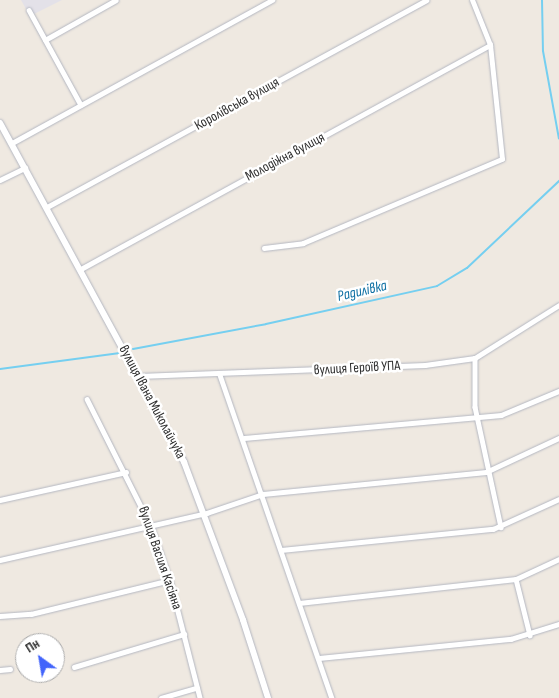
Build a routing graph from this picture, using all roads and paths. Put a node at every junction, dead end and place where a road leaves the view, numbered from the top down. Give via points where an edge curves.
1 (116, 0) edge
2 (272, 0) edge
3 (426, 0) edge
4 (472, 0) edge
5 (29, 10) dead end
6 (45, 40) junction
7 (490, 45) junction
8 (81, 105) junction
9 (0, 122) edge
10 (12, 143) junction
11 (26, 168) junction
12 (0, 180) edge
13 (47, 207) junction
14 (264, 248) dead end
15 (81, 269) junction
16 (559, 305) edge
17 (475, 358) junction
18 (220, 375) junction
19 (139, 376) junction
20 (559, 390) edge
21 (87, 399) dead end
22 (477, 417) junction
23 (244, 438) junction
24 (559, 438) edge
25 (126, 472) junction
26 (486, 472) junction
27 (264, 494) junction
28 (559, 499) edge
29 (0, 500) edge
30 (204, 513) junction
31 (151, 524) junction
32 (500, 527) junction
33 (282, 550) junction
34 (559, 559) edge
35 (0, 560) edge
36 (516, 579) junction
37 (170, 580) junction
38 (299, 604) junction
39 (0, 616) edge
40 (559, 624) edge
41 (184, 634) junction
42 (530, 635) junction
43 (319, 658) junction
44 (74, 667) dead end
45 (10, 669) dead end
46 (0, 670) edge
47 (197, 688) junction
48 (161, 698) edge
49 (200, 698) edge
50 (268, 698) edge
51 (332, 698) edge

1 - 6 street
2 - 8 street
3 - 13 street, Королівська вулиця
4 - 7 street
5 - 6 street
6 - 8 street
7 - 14 street via 502,159 303,243
7 - 15 street, Молодіжна вулиця
8 - 10 street
9 - 10 street, вулиця Івана Миколайчука
10 - 11 street, вулиця Івана Миколайчука
11 - 12 street
11 - 13 street, вулиця Івана Миколайчука
13 - 15 street, вулиця Івана Миколайчука
15 - 19 street, вулиця Івана Миколайчука
16 - 17 street, вулиця Героїв УПА
17 - 18 street, вулиця Героїв УПА via 425,365
17 - 22 street via 473,380
18 - 19 street, вулиця Героїв УПА
18 - 23 street
19 - 30 street, вулиця Івана Миколайчука via 184,462
20 - 22 street via 523,408
21 - 25 street, вулиця Василя Касіяна
22 - 23 street
22 - 26 street
23 - 27 street
24 - 26 street
25 - 29 street
25 - 31 street, вулиця Василя Касіяна
26 - 27 street
26 - 32 street
27 - 30 street
27 - 33 street
28 - 32 street
30 - 31 street
30 - 50 street, вулиця Івана Миколайчука
31 - 35 street
31 - 37 street, вулиця Василя Касіяна
32 - 33 street
33 - 38 street
34 - 36 street
36 - 38 street
36 - 42 street
37 - 39 street via 31,614
37 - 41 street, вулиця Василя Касіяна
38 - 43 street
40 - 42 street
41 - 44 street
41 - 47 street, вулиця Василя Касіяна
42 - 43 street
43 - 51 street
45 - 46 street
47 - 48 street
47 - 49 street, вулиця Василя Касіяна

